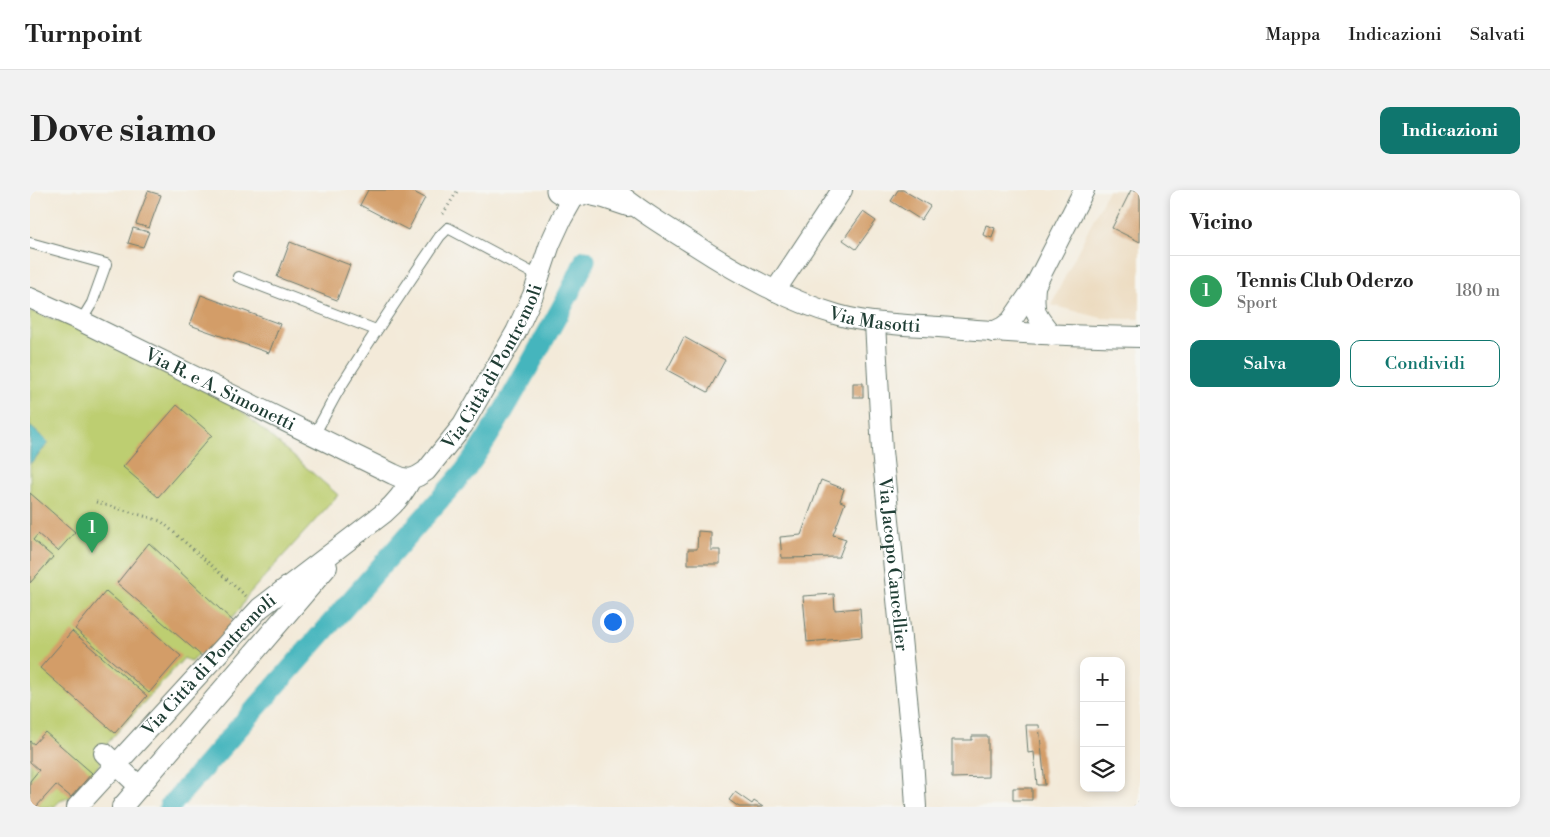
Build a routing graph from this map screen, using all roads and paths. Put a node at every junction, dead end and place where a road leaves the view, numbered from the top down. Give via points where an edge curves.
1 (614, 190) edge
2 (842, 190) edge
3 (1084, 190) edge
4 (571, 192) edge
5 (637, 209) junction
6 (30, 243) edge
7 (238, 277) dead end
8 (540, 277) junction
9 (1035, 286) junction
10 (775, 291) junction
11 (30, 298) edge
12 (82, 321) junction
13 (874, 323) junction
14 (376, 330) junction
15 (992, 332) junction
16 (1052, 335) junction
17 (1140, 338) edge
18 (313, 436) junction
19 (411, 479) junction
20 (96, 502) dead end
21 (353, 537) junction
22 (258, 611) junction
23 (266, 640) junction
24 (110, 759) junction
25 (140, 787) junction
26 (1140, 803) edge
27 (78, 807) edge
28 (122, 807) edge
29 (916, 807) edge
30 (1135, 807) edge

1 - 5 street, Via Masotti
2 - 10 street
3 - 9 street
4 - 5 street, Via Masotti
4 - 8 street, Via Città di Pontremoli
5 - 10 street, Via Masotti via 734,270
6 - 12 lane via 106,264
7 - 14 lane
8 - 14 lane via 448,228
8 - 19 street, Via Città di Pontremoli via 516,332 463,425 426,471
9 - 15 street via 1011,321
9 - 16 street via 1035,312
10 - 13 street, Via Masotti via 801,303
11 - 12 street, Via R. e A. Simonetti
12 - 18 street, Via R. e A. Simonetti
13 - 15 street, Via Masotti
13 - 29 street, Via Jacopo Cancellier via 882,451
14 - 18 lane
15 - 16 street, Via Masotti
16 - 17 street, Via Masotti
18 - 19 street, Via R. e A. Simonetti via 392,474
19 - 21 street, Via Città di Pontremoli via 395,505
20 - 22 path via 160,522
21 - 22 street, Via Città di Pontremoli
21 - 23 street, Via Città di Pontremoli
22 - 23 street via 266,629
22 - 24 street, Via Città di Pontremoli
23 - 25 street, Via Città di Pontremoli
24 - 25 street
24 - 27 street, Via Città di Pontremoli
25 - 28 street, Via Città di Pontremoli
26 - 30 path

